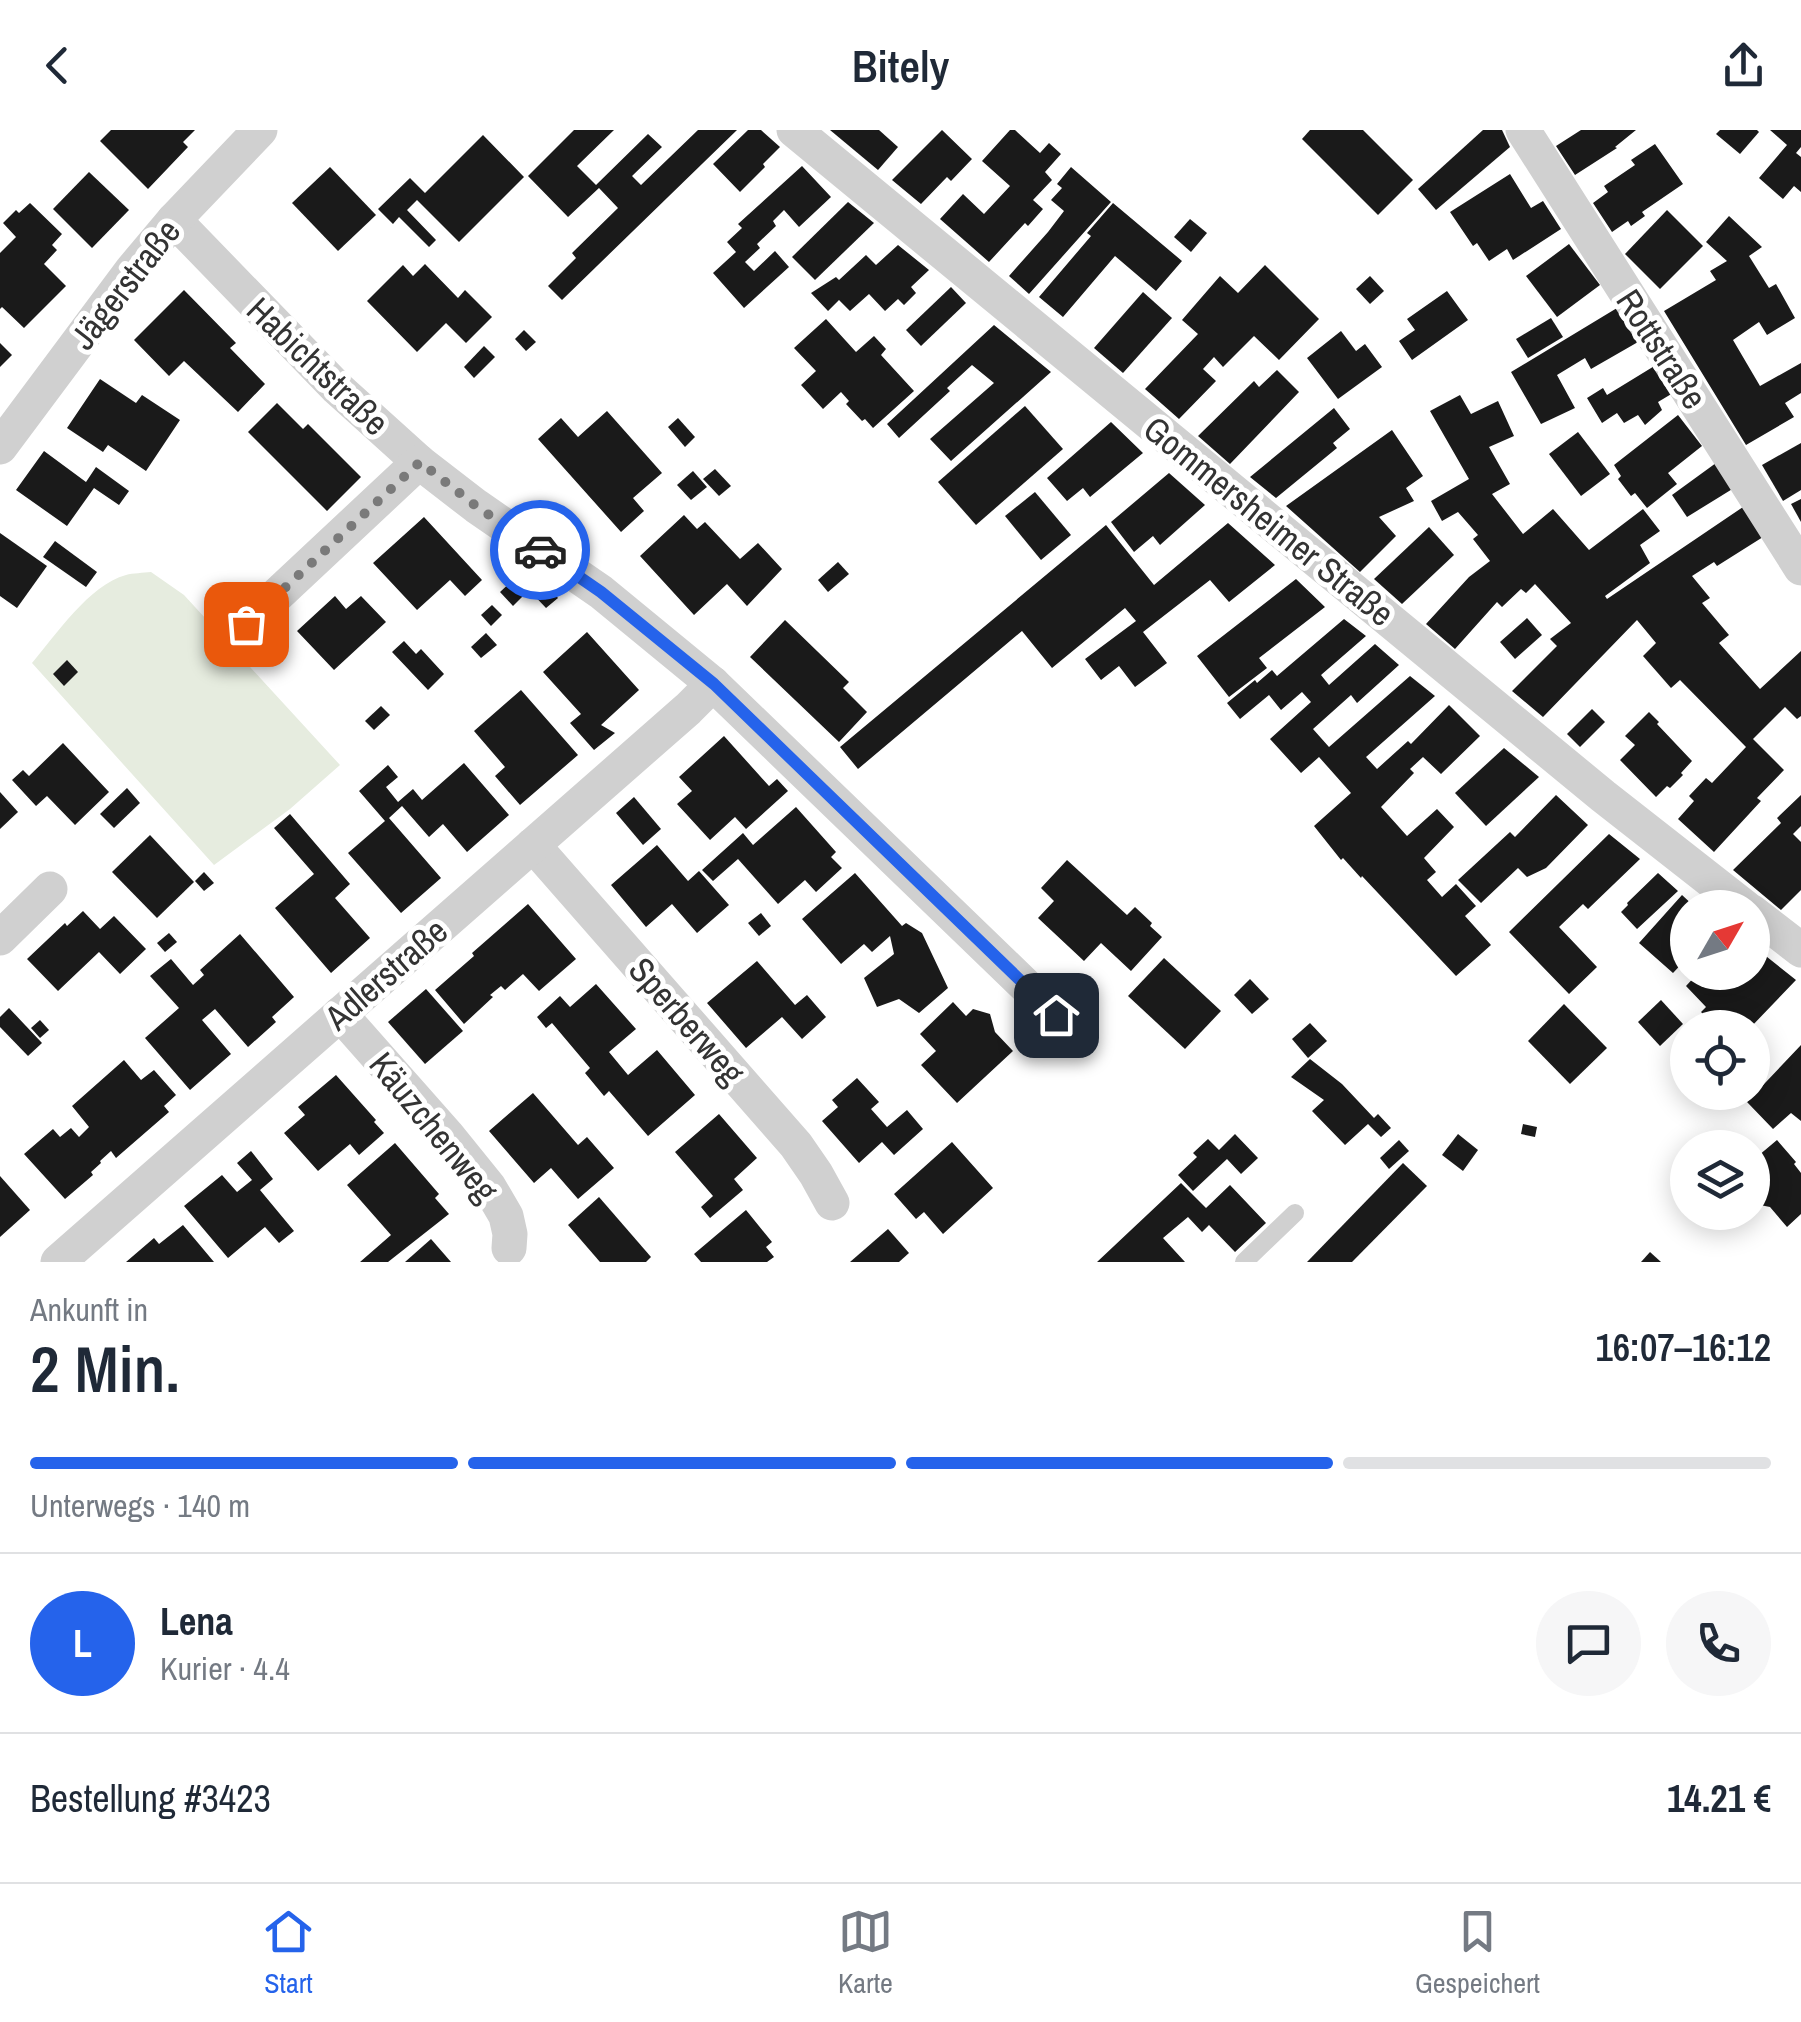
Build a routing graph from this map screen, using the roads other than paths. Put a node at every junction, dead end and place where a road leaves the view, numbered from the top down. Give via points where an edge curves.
1 (260, 130) edge
2 (794, 130) edge
3 (1523, 130) edge
4 (174, 220) junction
5 (0, 447) edge
6 (420, 462) junction
7 (1801, 568) edge
8 (246, 624) dead end
9 (714, 684) junction
10 (533, 844) junction
11 (50, 888) dead end
12 (1723, 890) edge
13 (1770, 926) edge
14 (0, 938) edge
15 (1801, 950) edge
16 (340, 1014) junction
17 (1056, 1015) dead end
18 (832, 1203) dead end
19 (1295, 1212) dead end
20 (509, 1248) dead end
21 (58, 1262) edge
22 (1244, 1262) edge

1 - 4 street, Jägerstraße
2 - 12 street, Gommersheimer Straße
3 - 7 street, Rottstraße
4 - 5 street, Jägerstraße
4 - 6 street, Habichtstraße via 325,376
6 - 8 street
6 - 9 street, Habichtstraße via 601,592
9 - 10 street, Adlerstraße
9 - 17 street, Habichtstraße
10 - 16 street, Adlerstraße
10 - 18 street, Sperberweg via 796,1146
11 - 14 street
13 - 15 street
16 - 20 street, Käuzchenweg via 489,1187 506,1216
16 - 21 street, Adlerstraße
19 - 22 lane

